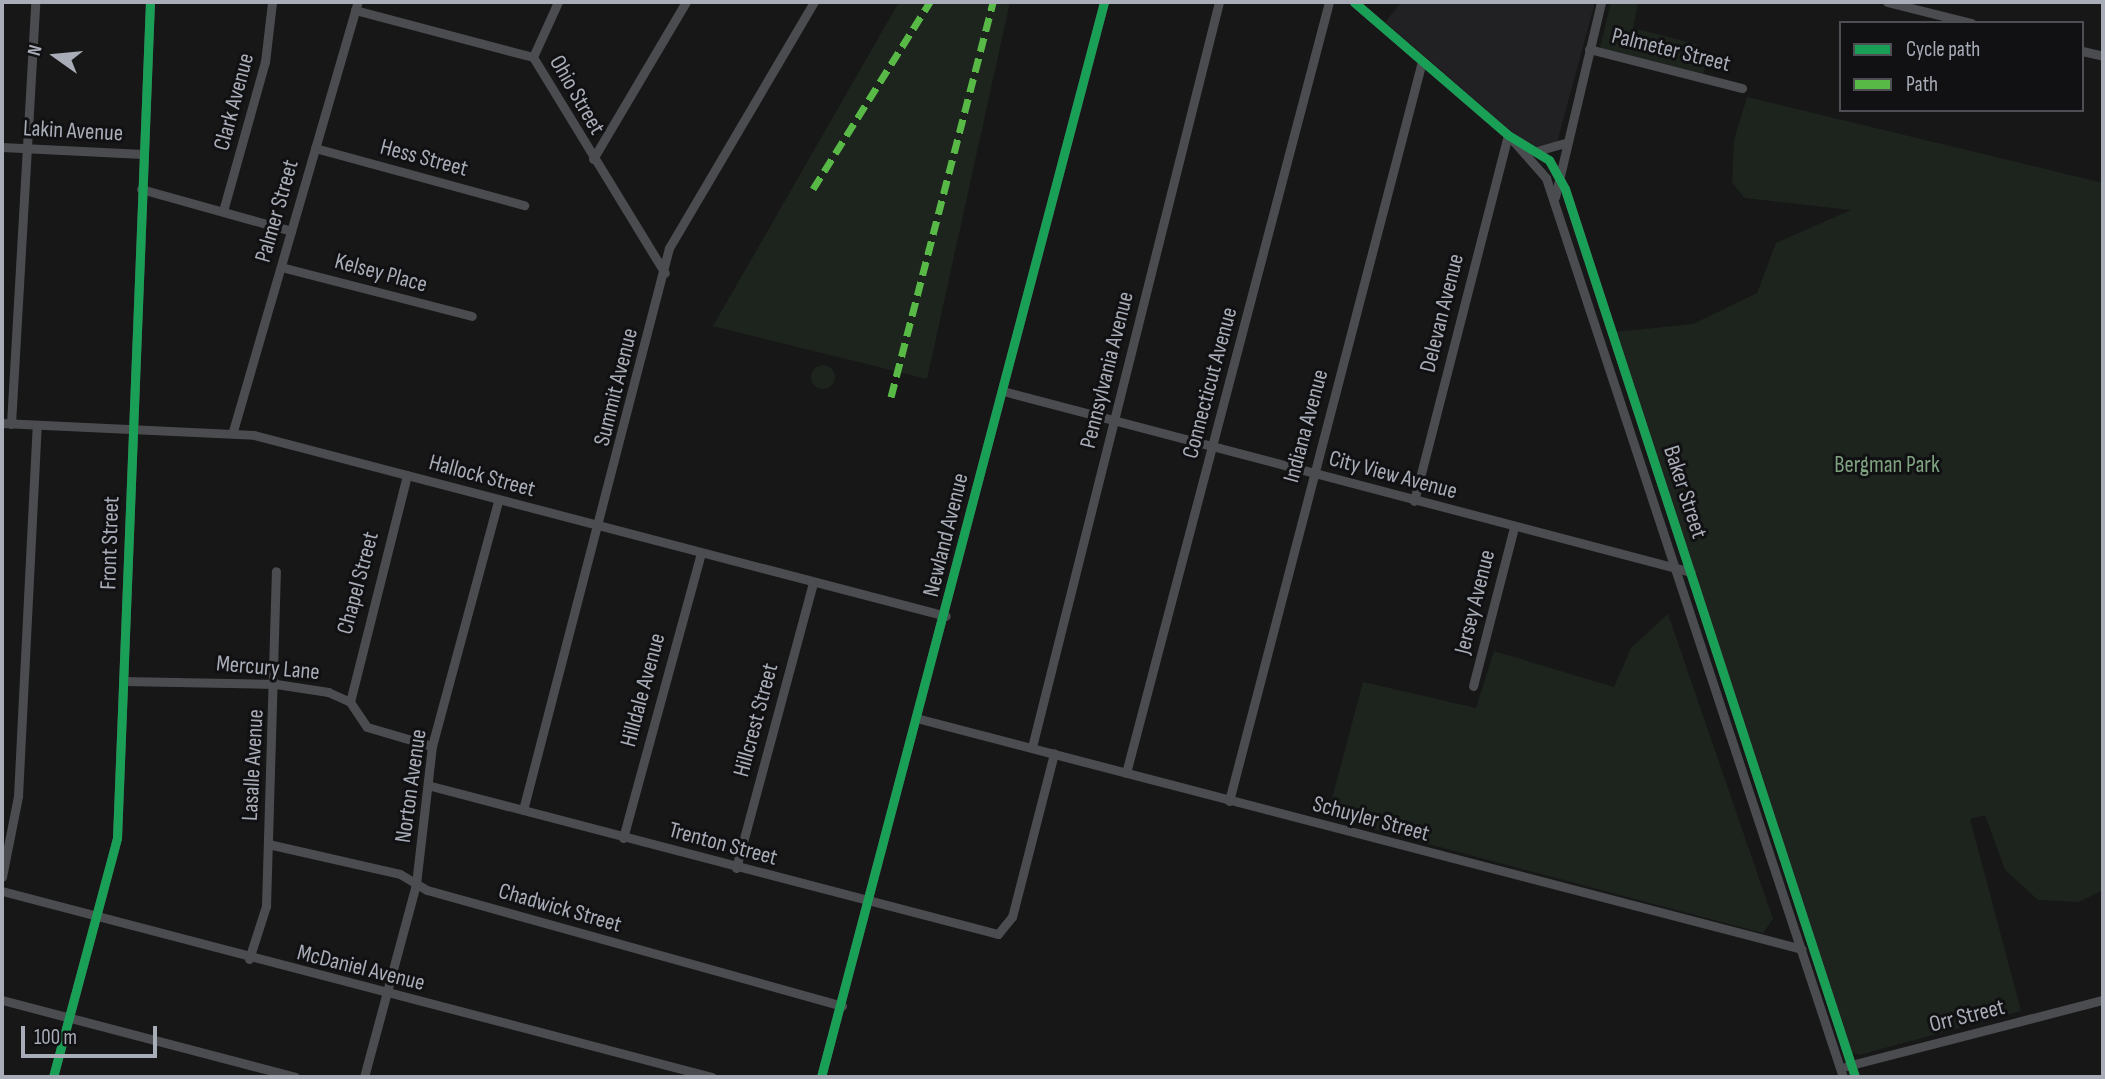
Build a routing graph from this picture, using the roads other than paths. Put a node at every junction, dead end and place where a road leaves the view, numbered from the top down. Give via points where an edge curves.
1 (35, 2) edge
2 (150, 2) edge
3 (272, 2) edge
4 (558, 2) edge
5 (686, 2) edge
6 (814, 2) edge
7 (1104, 2) edge
8 (1219, 2) edge
9 (1329, 2) edge
10 (1354, 2) edge
11 (1601, 2) edge
12 (1888, 2) edge
13 (356, 6) edge
14 (1962, 21) edge
15 (1589, 49) junction
16 (2084, 51) edge
17 (2103, 56) edge
18 (533, 57) junction
19 (1422, 61) junction
20 (1742, 88) dead end
21 (1508, 135) junction
22 (1565, 143) junction
23 (2, 147) edge
24 (26, 148) junction
25 (314, 148) junction
26 (1532, 150) junction
27 (143, 154) junction
28 (593, 159) junction
29 (1558, 174) junction
30 (141, 189) junction
31 (524, 205) dead end
32 (223, 211) junction
33 (1557, 211) junction
34 (291, 231) junction
35 (281, 267) junction
36 (665, 273) junction
37 (472, 316) dead end
38 (1003, 391) junction
39 (1114, 421) junction
40 (6, 424) edge
41 (37, 425) junction
42 (132, 428) junction
43 (233, 431) junction
44 (1213, 447) junction
45 (1314, 474) junction
46 (407, 475) junction
47 (498, 501) junction
48 (1414, 501) junction
49 (599, 527) junction
50 (1514, 527) junction
51 (701, 553) junction
52 (1674, 568) junction
53 (276, 571) dead end
54 (1691, 572) junction
55 (813, 583) junction
56 (946, 616) junction
57 (123, 681) junction
58 (276, 684) junction
59 (1474, 686) dead end
60 (350, 702) junction
61 (920, 719) junction
62 (432, 746) junction
63 (1032, 747) junction
64 (1054, 753) junction
65 (1126, 773) junction
66 (431, 786) junction
67 (1229, 801) junction
68 (523, 810) junction
69 (624, 838) junction
70 (268, 844) junction
71 (736, 868) junction
72 (2, 877) edge
73 (416, 884) junction
74 (2, 891) edge
75 (872, 903) junction
76 (97, 918) junction
77 (1798, 948) junction
78 (1814, 951) junction
79 (249, 959) junction
80 (390, 996) junction
81 (2, 1000) edge
82 (2103, 1000) edge
83 (842, 1006) junction
84 (69, 1018) junction
85 (1852, 1065) junction
86 (1841, 1073) edge
87 (53, 1077) edge
88 (295, 1077) edge
89 (364, 1077) edge
90 (712, 1077) edge
91 (821, 1077) edge
92 (1855, 1077) edge

1 - 24 street
2 - 27 street, Front Street
3 - 32 street, Clark Avenue via 268,49
4 - 18 street
5 - 28 street
6 - 36 street, Summit Avenue via 680,227
7 - 38 street, Newland Avenue
8 - 39 street, Pennsylvania Avenue
9 - 44 street, Connecticut Avenue
10 - 19 street, Baker Street
11 - 15 street
12 - 14 street
13 - 18 street, Ohio Street
13 - 25 street, Palmer Street
15 - 20 street, Palmeter Street
15 - 22 street
16 - 17 street
18 - 28 street, Ohio Street
19 - 21 street, Baker Street
19 - 45 street, Indiana Avenue
21 - 26 street, Baker Street
21 - 33 street, Baker Street via 1541,170
21 - 48 street, Delevan Avenue
22 - 26 street
22 - 29 street
23 - 24 street, Lakin Avenue
24 - 27 street, Lakin Avenue
24 - 40 street
25 - 31 street, Hess Street
25 - 34 street, Palmer Street
26 - 29 street, Baker Street
27 - 30 street, Front Street
28 - 36 street, Ohio Street
29 - 33 street
29 - 54 street, Baker Street
30 - 32 street
30 - 42 street, Front Street
32 - 34 street
33 - 52 street, Baker Street
34 - 35 street, Palmer Street
35 - 37 street, Kelsey Place
35 - 43 street, Palmer Street
36 - 49 street, Summit Avenue
38 - 39 street, City View Avenue
38 - 56 street, Newland Avenue
39 - 44 street, City View Avenue
39 - 63 street, Pennsylvania Avenue
40 - 41 street, Hallock Street
41 - 42 street, Hallock Street
41 - 72 street via 18,796
42 - 43 street, Hallock Street
42 - 57 street, Front Street
43 - 46 street, Hallock Street
44 - 45 street, City View Avenue
44 - 65 street, Connecticut Avenue
45 - 48 street, City View Avenue
45 - 67 street, Indiana Avenue
46 - 47 street, Hallock Street
46 - 60 street, Chapel Street
47 - 49 street, Hallock Street
47 - 62 street, Norton Avenue
48 - 50 street, City View Avenue
49 - 51 street, Hallock Street
49 - 68 street, Summit Avenue
50 - 52 street, City View Avenue
50 - 59 street, Jersey Avenue
51 - 55 street, Hallock Street
51 - 69 street, Hilldale Avenue
52 - 54 street, City View Avenue
52 - 77 street, Baker Street
53 - 58 street, Lasalle Avenue
54 - 78 street, Baker Street
55 - 56 street, Hallock Street
55 - 71 street, Hillcrest Street
56 - 61 street, Newland Avenue
57 - 58 street, Mercury Lane
57 - 76 street, Front Street via 117,838
58 - 60 street, Mercury Lane
58 - 70 street, Lasalle Avenue
60 - 62 street via 363,725
61 - 63 street, Schuyler Street
61 - 75 street, Newland Avenue
62 - 66 street, Norton Avenue
63 - 64 street, Schuyler Street
64 - 65 street, Schuyler Street
64 - 75 street, Trenton Street via 1004,930 984,933
65 - 67 street, Schuyler Street
66 - 68 street, Trenton Street
66 - 73 street, Norton Avenue
67 - 77 street, Schuyler Street
68 - 69 street, Trenton Street
69 - 71 street, Trenton Street
70 - 73 street, Chadwick Street via 400,874
70 - 79 street, Lasalle Avenue via 266,906
71 - 75 street, Trenton Street
73 - 80 street, Norton Avenue
73 - 83 street, Chadwick Street
74 - 76 street, McDaniel Avenue
75 - 83 street, Newland Avenue
76 - 79 street, McDaniel Avenue
76 - 84 street, Front Street
77 - 78 street, Schuyler Street
77 - 86 street, Baker Street
78 - 85 street, Baker Street
79 - 80 street, McDaniel Avenue
80 - 89 street, Norton Avenue
80 - 90 street, McDaniel Avenue
81 - 84 street
82 - 85 street, Orr Street
83 - 91 street, Newland Avenue
84 - 87 street, Front Street
84 - 88 street
85 - 86 street, Orr Street
85 - 92 street, Baker Street

